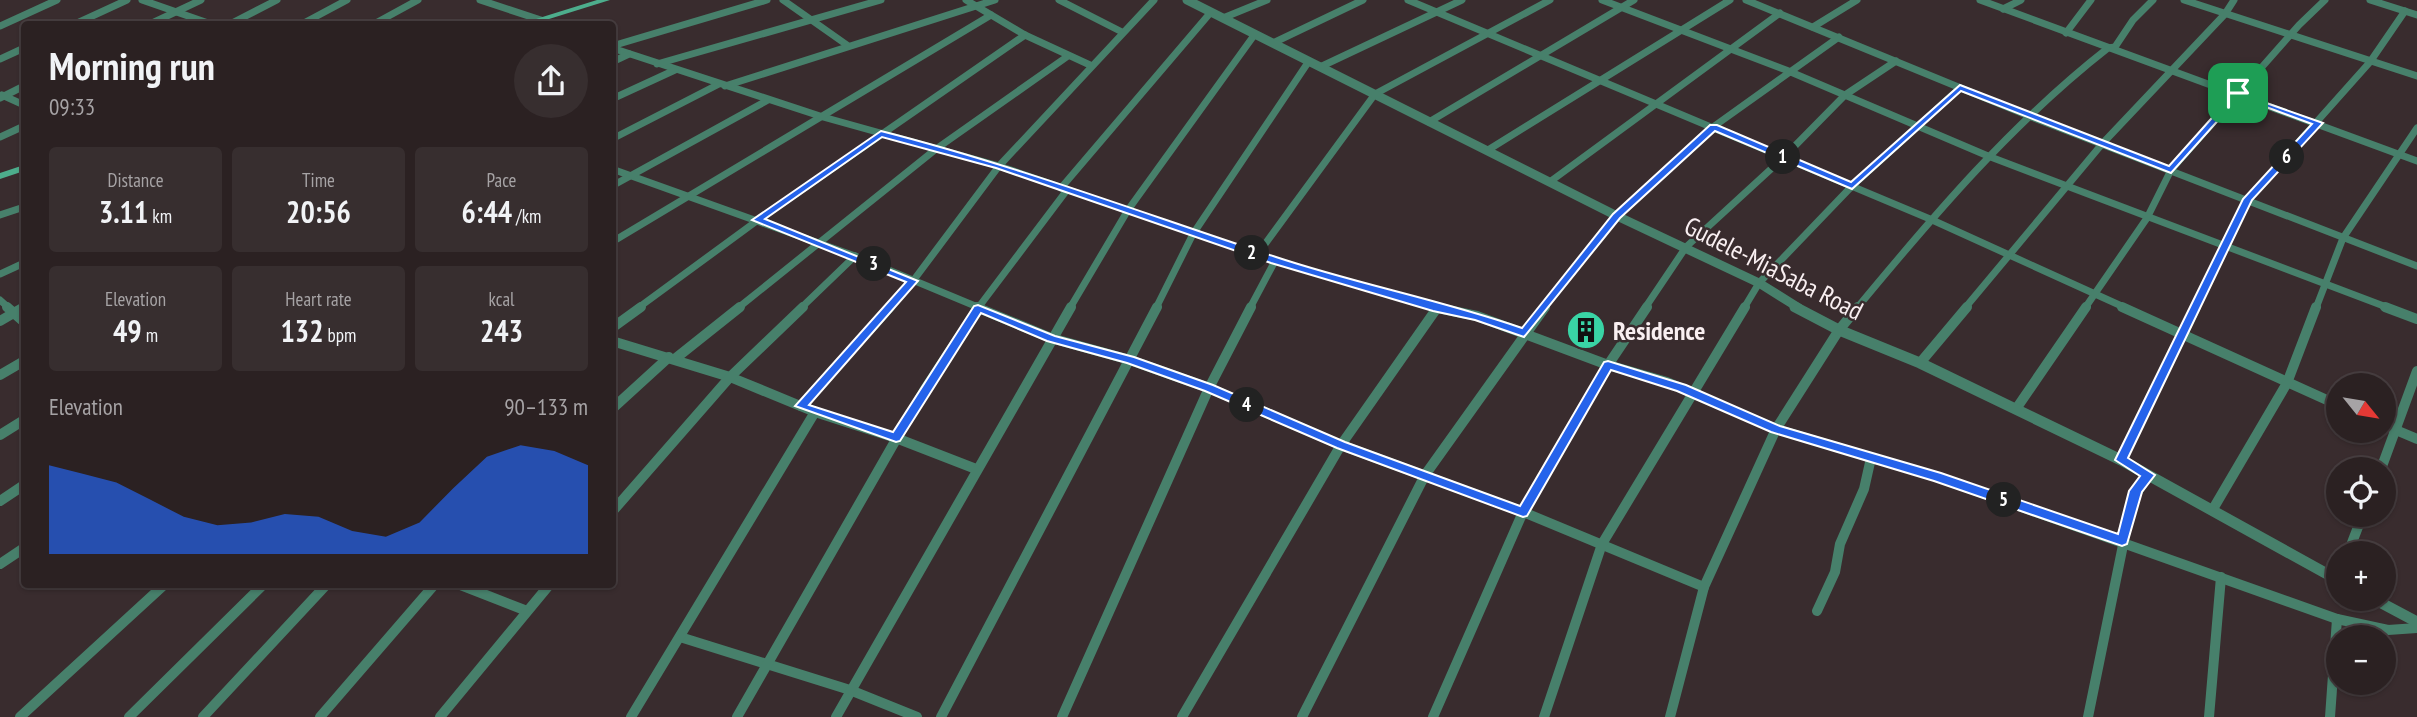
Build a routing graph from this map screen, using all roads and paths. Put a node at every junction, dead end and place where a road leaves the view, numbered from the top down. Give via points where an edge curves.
1 (57, 0) edge
2 (127, 0) edge
3 (142, 0) edge
4 (201, 0) edge
5 (277, 0) edge
6 (347, 0) edge
7 (418, 0) edge
8 (480, 0) edge
9 (606, 0) edge
10 (767, 0) edge
11 (783, 0) edge
12 (881, 0) edge
13 (966, 0) edge
14 (995, 0) edge
15 (1059, 0) edge
16 (1154, 0) edge
17 (1187, 0) edge
18 (1267, 0) edge
19 (1363, 0) edge
20 (1408, 0) edge
21 (1462, 0) edge
22 (1550, 0) edge
23 (1602, 0) edge
24 (1634, 0) edge
25 (1730, 0) edge
26 (1746, 0) edge
27 (1769, 0) edge
28 (1857, 0) edge
29 (1980, 0) edge
30 (2021, 0) edge
31 (2091, 0) edge
32 (2153, 0) edge
33 (2184, 0) edge
34 (2234, 0) edge
35 (2325, 0) edge
36 (2370, 0) edge
37 (592, 1) edge
38 (976, 5) junction
39 (1760, 5) junction
40 (1620, 7) junction
41 (2003, 9) junction
42 (2405, 11) junction
43 (176, 12) junction
44 (1212, 12) junction
45 (1437, 12) junction
46 (1780, 13) junction
47 (2225, 14) junction
48 (991, 15) junction
49 (2417, 15) edge
50 (1223, 18) junction
51 (541, 20) junction
52 (812, 20) junction
53 (82, 21) edge
54 (156, 21) edge
55 (202, 21) edge
56 (236, 21) edge
57 (308, 21) edge
58 (380, 21) edge
59 (537, 21) edge
60 (544, 21) edge
61 (0, 26) edge
62 (1814, 27) junction
63 (1679, 30) junction
64 (1122, 32) junction
65 (1491, 33) junction
66 (2066, 33) junction
67 (1255, 34) junction
68 (2292, 35) junction
69 (1025, 36) junction
70 (1839, 37) junction
71 (1273, 43) junction
72 (847, 45) junction
73 (616, 46) edge
74 (1729, 48) junction
75 (2108, 48) junction
76 (21, 49) edge
77 (616, 49) edge
78 (629, 54) junction
79 (1541, 54) junction
80 (1068, 56) junction
81 (0, 59) edge
82 (616, 60) edge
83 (1309, 61) junction
84 (1896, 61) junction
85 (2370, 62) junction
86 (657, 64) junction
87 (1090, 65) junction
88 (1320, 67) junction
89 (2172, 69) junction
90 (675, 70) junction
91 (1790, 72) junction
92 (2417, 76) edge
93 (1596, 81) junction
94 (722, 85) junction
95 (21, 87) edge
96 (1960, 88) junction
97 (2238, 93) junction
98 (1375, 94) junction
99 (1845, 95) junction
100 (1, 96) edge
101 (616, 97) edge
102 (768, 100) junction
103 (21, 104) edge
104 (1653, 104) junction
105 (2029, 116) junction
106 (823, 117) junction
107 (1429, 121) junction
108 (2318, 123) junction
109 (21, 127) edge
110 (1713, 127) junction
111 (1920, 127) junction
112 (2417, 128) edge
113 (881, 133) junction
114 (0, 137) edge
115 (616, 137) edge
116 (2102, 144) junction
117 (936, 149) junction
118 (1488, 150) junction
119 (2398, 153) junction
120 (1987, 156) junction
121 (1784, 157) junction
122 (2417, 161) edge
123 (999, 166) junction
124 (21, 169) edge
125 (2171, 170) junction
126 (616, 171) edge
127 (0, 176) edge
128 (628, 177) junction
129 (1551, 181) junction
130 (616, 184) edge
131 (1852, 186) junction
132 (2068, 188) junction
133 (1064, 189) junction
134 (689, 196) junction
135 (2248, 199) junction
136 (21, 208) edge
137 (1128, 210) junction
138 (0, 215) edge
139 (1617, 216) junction
140 (2147, 218) junction
141 (1930, 219) junction
142 (758, 220) junction
143 (1193, 234) junction
144 (2343, 238) junction
145 (616, 240) edge
146 (820, 243) junction
147 (1686, 247) junction
148 (2224, 247) junction
149 (1257, 255) junction
150 (855, 256) junction
151 (2010, 256) junction
152 (1275, 261) junction
153 (21, 264) edge
154 (2417, 266) edge
155 (0, 274) edge
156 (913, 281) junction
157 (1759, 284) junction
158 (2324, 285) junction
159 (2094, 295) junction
160 (0, 300) edge
161 (978, 308) junction
162 (1437, 308) junction
163 (21, 309) edge
164 (14, 313) junction
165 (21, 319) edge
166 (2417, 319) edge
167 (0, 321) edge
168 (616, 325) edge
169 (1839, 330) junction
170 (1524, 333) junction
171 (2183, 335) junction
172 (1051, 338) junction
173 (616, 342) edge
174 (672, 358) junction
175 (1130, 360) junction
176 (21, 363) edge
177 (1920, 363) junction
178 (1608, 365) junction
179 (2417, 371) edge
180 (0, 375) edge
181 (730, 377) junction
182 (2287, 383) junction
183 (1209, 388) junction
184 (1693, 393) junction
185 (2326, 400) edge
186 (616, 406) edge
187 (801, 406) junction
188 (2016, 408) junction
189 (815, 412) junction
190 (21, 422) edge
191 (1776, 429) junction
192 (2396, 430) joint
193 (0, 435) edge
194 (896, 438) junction
195 (2417, 439) edge
196 (1341, 445) junction
197 (1871, 458) junction
198 (2121, 460) junction
199 (976, 469) junction
200 (1425, 475) junction
201 (2148, 475) junction
202 (21, 487) edge
203 (0, 501) edge
204 (616, 507) edge
205 (2213, 509) junction
206 (1523, 512) junction
207 (2122, 540) junction
208 (1602, 544) junction
209 (21, 550) edge
210 (0, 564) edge
211 (2326, 572) edge
212 (2221, 577) junction
213 (1704, 587) junction
214 (161, 588) edge
215 (260, 588) edge
216 (323, 588) edge
217 (432, 588) edge
218 (468, 588) edge
219 (547, 588) edge
220 (527, 611) junction
221 (1817, 611) dead end
222 (2396, 611) edge
223 (2337, 619) junction
224 (2417, 622) edge
225 (2417, 628) edge
226 (680, 636) junction
227 (767, 663) junction
228 (850, 690) junction
229 (20, 717) edge
230 (129, 717) edge
231 (203, 717) edge
232 (320, 717) edge
233 (440, 717) edge
234 (631, 717) edge
235 (737, 717) edge
236 (836, 717) edge
237 (917, 717) edge
238 (941, 717) edge
239 (1062, 717) edge
240 (1182, 717) edge
241 (1302, 717) edge
242 (1433, 717) edge
243 (1544, 717) edge
244 (1670, 717) edge
245 (2088, 717) edge
246 (2209, 717) edge
247 (2330, 717) edge

1 - 61 street
2 - 53 street
3 - 43 street
4 - 43 street
5 - 56 street
6 - 57 street
7 - 58 street
8 - 51 street
9 - 37 main road
10 - 73 street
11 - 52 street
12 - 52 street
13 - 38 street
14 - 38 street
15 - 64 street
16 - 64 street
17 - 44 street, Gudele-MiaSaba Road
18 - 50 street
19 - 71 street
20 - 45 street
21 - 45 street
22 - 65 street
23 - 40 street
24 - 40 street
25 - 63 street
26 - 39 street
27 - 39 street
28 - 62 street
29 - 41 street
30 - 41 street
31 - 66 street
32 - 75 street via 2115,47
33 - 47 street
34 - 47 street
35 - 68 street
36 - 42 street
37 - 51 main road
38 - 48 street
38 - 72 street
39 - 46 street
40 - 63 street
40 - 79 street
41 - 66 street
42 - 49 street
42 - 85 street
43 - 54 street
43 - 55 street
44 - 50 street, Gudele-MiaSaba Road
44 - 133 street
45 - 65 street
45 - 88 street
46 - 62 street
46 - 74 street
47 - 68 street
47 - 89 street
48 - 69 street
48 - 106 street
50 - 67 street, Gudele-MiaSaba Road
51 - 59 main road
51 - 60 street
52 - 72 street
52 - 86 street
62 - 70 street
63 - 74 street
63 - 93 street
64 - 87 street
65 - 79 street
65 - 98 street
66 - 75 street
67 - 71 street, Gudele-MiaSaba Road
67 - 137 street
68 - 85 street
68 - 97 street
69 - 80 street
69 - 113 street
70 - 84 street
70 - 91 street
71 - 83 street, Gudele-MiaSaba Road
72 - 94 street
74 - 91 street
74 - 104 street
75 - 89 street
75 - 105 street
76 - 81 street
77 - 78 street
78 - 82 street
78 - 86 street
79 - 93 street
79 - 107 street
80 - 87 street
80 - 117 street
83 - 88 street, Gudele-MiaSaba Road
83 - 143 street
84 - 96 street
84 - 99 street
85 - 92 street
85 - 108 street
86 - 90 street
87 - 123 street
88 - 98 street, Gudele-MiaSaba Road
89 - 97 street
89 - 116 street
90 - 94 street
90 - 101 street
91 - 99 street
91 - 110 street
93 - 104 street
93 - 118 street
94 - 102 street
94 - 115 street
95 - 100 street
96 - 105 street
96 - 111 street
97 - 108 street
97 - 125 street
98 - 107 street, Gudele-MiaSaba Road
98 - 149 street
99 - 111 street
99 - 121 street
100 - 103 street
102 - 106 street
102 - 128 street
104 - 110 street
104 - 129 street
105 - 116 street
105 - 120 street
106 - 113 street
106 - 134 street
107 - 118 street, Gudele-MiaSaba Road
108 - 119 street
108 - 135 street
109 - 114 street
110 - 121 street
110 - 139 street
111 - 120 street
111 - 131 street
112 - 119 street
113 - 117 street
113 - 142 street
116 - 125 street
116 - 132 street
117 - 123 street
117 - 146 street
118 - 129 street, Gudele-MiaSaba Road
119 - 122 street
119 - 144 street
120 - 132 street
120 - 141 street
121 - 131 street
121 - 147 street
123 - 133 street
123 - 156 street
124 - 127 main road
125 - 135 street
125 - 140 street
126 - 128 street
128 - 130 street
128 - 134 street
129 - 139 street, Gudele-MiaSaba Road
131 - 141 street
131 - 157 street
132 - 140 street
132 - 151 street
133 - 137 street
133 - 161 street
134 - 142 street
134 - 145 street
135 - 144 street
135 - 148 street
136 - 138 street
137 - 143 street
137 - 172 street
139 - 147 street, Gudele-MiaSaba Road
139 - 170 street
140 - 148 street
140 - 159 street
141 - 151 street
141 - 169 street
142 - 146 street
142 - 168 street
143 - 149 street
143 - 175 street
144 - 154 street
144 - 158 street
146 - 150 street
146 - 174 street
147 - 157 street, Gudele-MiaSaba Road
147 - 178 street
148 - 158 street
148 - 171 street
149 - 152 street
150 - 156 street
150 - 181 street
151 - 159 street
151 - 177 street
152 - 162 street
152 - 183 street
153 - 155 street
156 - 161 street
156 - 187 street
157 - 169 street, Gudele-MiaSaba Road
157 - 184 street
158 - 166 street
158 - 182 street
159 - 171 street
159 - 188 street
160 - 164 street
161 - 172 street
161 - 194 street
162 - 170 street
162 - 196 street
163 - 164 street
164 - 165 street
164 - 167 street
169 - 177 street, Gudele-MiaSaba Road
169 - 191 street
170 - 178 street
170 - 200 street
171 - 182 street
171 - 198 street
172 - 175 street
172 - 199 street
173 - 174 street
174 - 181 street
174 - 186 street
175 - 183 street
175 - 238 street
176 - 180 street
177 - 188 street, Gudele-MiaSaba Road
178 - 184 street
178 - 206 street
179 - 192 street
181 - 187 street
181 - 204 street
182 - 185 street
182 - 205 street
183 - 196 street
183 - 239 street
184 - 191 street
184 - 208 street
187 - 189 street
188 - 198 street, Gudele-MiaSaba Road
189 - 194 street
189 - 226 street
190 - 193 street
191 - 197 street
191 - 213 street
192 - 195 street
194 - 199 street
194 - 227 street
196 - 200 street
196 - 240 street
197 - 207 street
197 - 221 street via 1864,489 1840,544 1835,572
198 - 201 street, Gudele-MiaSaba Road
199 - 228 street
200 - 206 street
200 - 241 street
201 - 205 street, Gudele-MiaSaba Road
201 - 207 street via 2136,491
202 - 203 street
205 - 211 street, Gudele-MiaSaba Road
206 - 208 street
206 - 242 street
207 - 212 street
207 - 245 street
208 - 213 street
208 - 243 street
209 - 210 street
212 - 223 street
212 - 246 street
213 - 244 street
214 - 229 street
215 - 230 street
216 - 231 street
217 - 232 street
218 - 220 street
219 - 220 street
220 - 233 street
222 - 224 street
223 - 225 street via 2388,630
223 - 247 street
226 - 227 street
226 - 234 street
227 - 228 street
227 - 235 street
228 - 236 street
228 - 237 street

